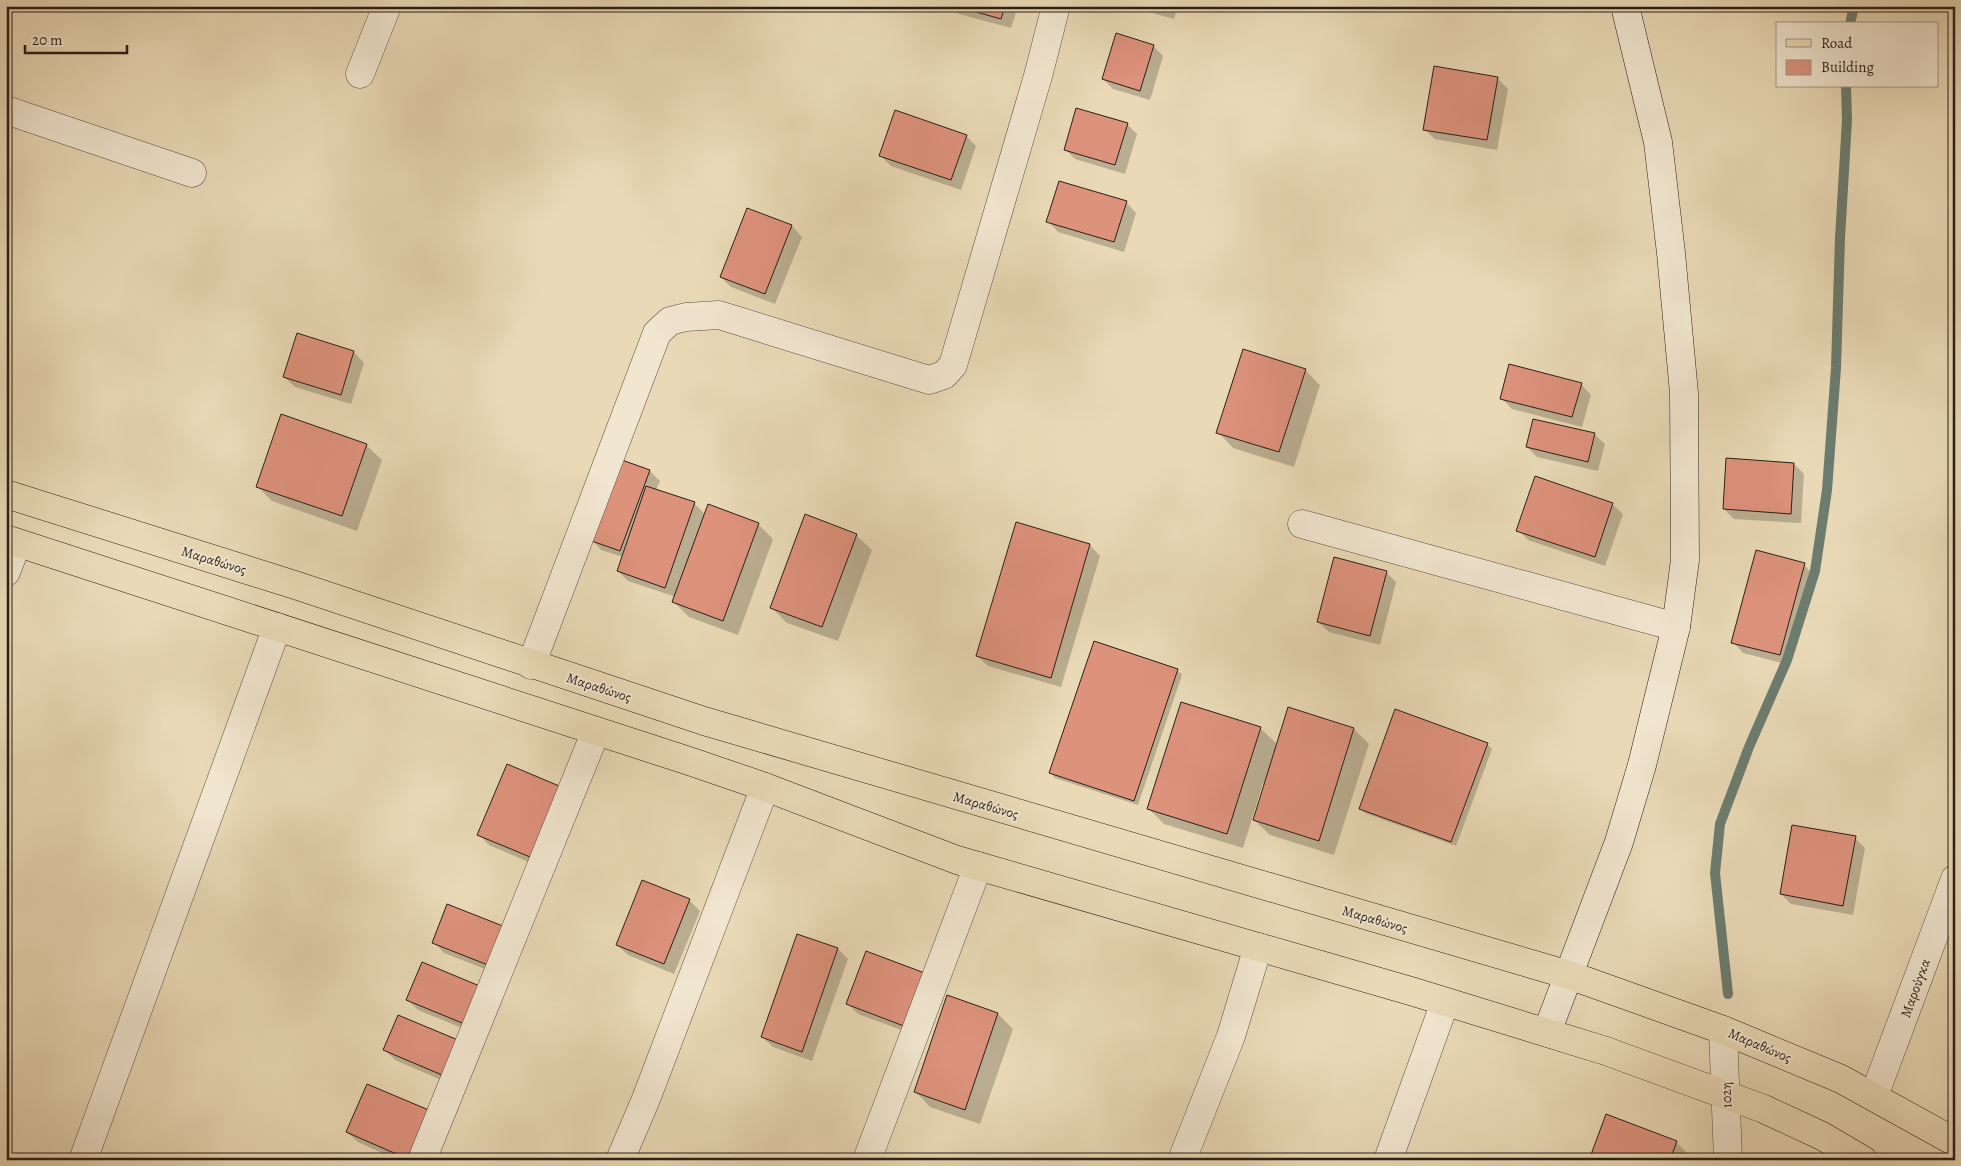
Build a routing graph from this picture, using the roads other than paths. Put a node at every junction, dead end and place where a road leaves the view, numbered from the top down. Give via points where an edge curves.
1 (388, 6) edge
2 (1056, 6) edge
3 (1625, 6) edge
4 (360, 74) dead end
5 (6, 110) edge
6 (192, 173) dead end
7 (6, 494) edge
8 (1302, 524) dead end
9 (12, 541) edge
10 (6, 572) edge
11 (277, 627) junction
12 (1676, 627) junction
13 (531, 664) junction
14 (596, 730) junction
15 (765, 787) junction
16 (978, 866) junction
17 (1955, 879) edge
18 (1258, 947) junction
19 (1569, 975) junction
20 (1445, 1002) junction
21 (1723, 1030) junction
22 (1547, 1032) junction
23 (1727, 1095) junction
24 (1874, 1096) junction
25 (1955, 1142) edge
26 (83, 1160) edge
27 (422, 1160) edge
28 (620, 1160) edge
29 (867, 1160) edge
30 (1182, 1160) edge
31 (1388, 1160) edge
32 (1728, 1160) edge
33 (1863, 1160) edge

1 - 4 street
2 - 13 street via 953,365 944,375 929,380 719,315 670,321 657,333
3 - 12 street via 1658,142 1684,393 1685,560
5 - 6 street
7 - 13 main road, Μαραθώνος
8 - 12 street
9 - 10 street
9 - 11 main road
11 - 14 main road
11 - 26 street
12 - 19 street via 1619,842
13 - 19 main road, Μαραθώνος via 750,735
14 - 15 main road
14 - 27 street
15 - 16 main road
15 - 28 street via 650,1090
16 - 18 main road
16 - 29 street
17 - 24 street, Μαρούγκα
18 - 20 main road
18 - 30 street via 1231,1036
19 - 21 main road, Μαραθώνος
19 - 22 street
20 - 22 main road
20 - 31 street
21 - 23 street, 102η
21 - 24 main road, Μαραθώνος
22 - 23 main road
23 - 32 street, 102η
23 - 33 main road via 1822,1136
24 - 25 main road, Μαραθώνος

